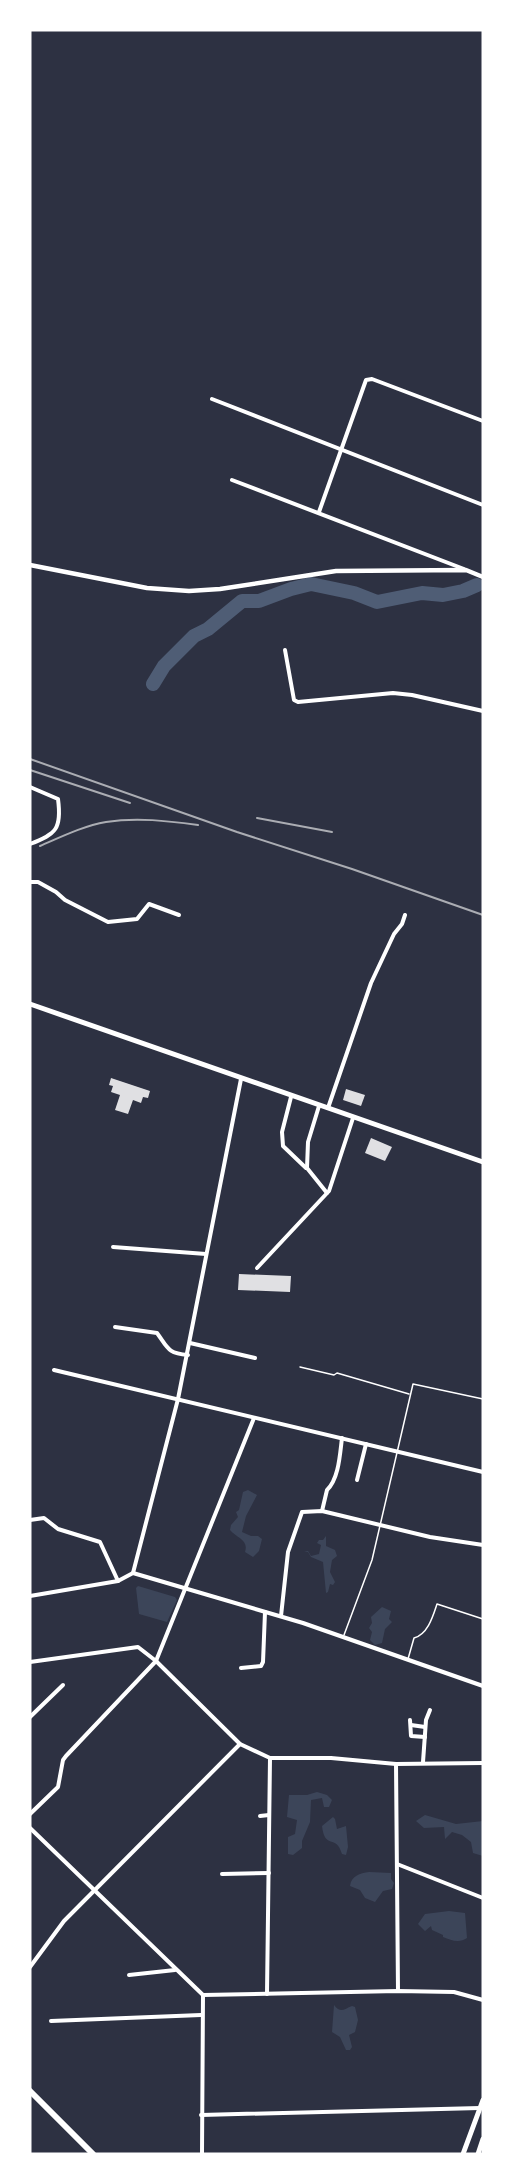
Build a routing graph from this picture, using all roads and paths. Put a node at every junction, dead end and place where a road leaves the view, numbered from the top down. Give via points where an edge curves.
1 (212, 399) dead end
2 (483, 421) edge
3 (342, 450) junction
4 (232, 480) dead end
5 (483, 505) edge
6 (319, 512) junction
7 (30, 565) edge
8 (466, 570) junction
9 (483, 577) edge
10 (285, 650) dead end
11 (483, 711) edge
12 (30, 787) edge
13 (30, 844) edge
14 (30, 882) edge
15 (179, 915) dead end
16 (405, 915) dead end
17 (30, 1004) edge
18 (241, 1079) junction
19 (291, 1096) junction
20 (319, 1106) junction
21 (327, 1109) junction
22 (353, 1118) junction
23 (483, 1162) edge
24 (306, 1168) junction
25 (327, 1193) junction
26 (113, 1247) dead end
27 (206, 1254) junction
28 (257, 1268) dead end
29 (115, 1326) dead end
30 (190, 1343) junction
31 (188, 1355) junction
32 (255, 1358) dead end
33 (300, 1367) dead end
34 (54, 1370) dead end
35 (410, 1395) junction
36 (178, 1399) junction
37 (483, 1399) edge
38 (254, 1418) junction
39 (342, 1438) junction
40 (366, 1444) junction
41 (398, 1453) junction
42 (483, 1472) edge
43 (357, 1479) dead end
44 (322, 1511) junction
45 (30, 1520) edge
46 (381, 1524) junction
47 (483, 1545) edge
48 (133, 1573) junction
49 (118, 1581) junction
50 (186, 1589) junction
51 (30, 1596) edge
52 (265, 1612) junction
53 (280, 1616) junction
54 (483, 1619) edge
55 (343, 1636) junction
56 (408, 1659) junction
57 (156, 1661) junction
58 (30, 1662) edge
59 (241, 1668) dead end
60 (63, 1685) dead end
61 (483, 1686) edge
62 (430, 1710) dead end
63 (30, 1717) edge
64 (425, 1727) junction
65 (425, 1737) junction
66 (240, 1744) junction
67 (270, 1758) junction
68 (423, 1762) junction
69 (483, 1763) edge
70 (396, 1764) junction
71 (30, 1814) edge
72 (269, 1815) junction
73 (260, 1816) dead end
74 (30, 1828) edge
75 (397, 1864) junction
76 (268, 1873) junction
77 (222, 1874) dead end
78 (94, 1892) junction
79 (483, 1898) edge
80 (30, 1967) edge
81 (176, 1969) junction
82 (129, 1975) dead end
83 (398, 1991) junction
84 (267, 1994) junction
85 (203, 1995) junction
86 (483, 2000) edge
87 (201, 2015) junction
88 (51, 2021) dead end
89 (30, 2091) edge
90 (483, 2100) edge
91 (480, 2108) junction
92 (201, 2115) junction
93 (483, 2139) edge
94 (93, 2154) edge
95 (202, 2154) edge
96 (463, 2154) edge
97 (478, 2154) edge

1 - 3 street
2 - 3 street via 366,380
3 - 5 street
3 - 6 street
4 - 6 street
6 - 8 street
7 - 8 street via 147,588 189,591 336,571
8 - 9 street
10 - 11 street via 294,700 298,702 393,693
12 - 13 street via 58,799 60,813 51,836
14 - 15 street via 38,882 108,922 137,919 149,904
16 - 21 street via 371,983
17 - 18 main road
18 - 19 main road
18 - 27 street
19 - 20 main road
19 - 24 street via 282,1132 283,1146
20 - 21 main road
20 - 24 street via 308,1142
21 - 22 main road
22 - 23 main road
22 - 25 street
24 - 25 street
25 - 28 street
26 - 27 street
27 - 30 street
29 - 31 street via 157,1333 168,1350
30 - 31 street
30 - 32 street
31 - 36 street
33 - 35 lane via 337,1373
34 - 36 street
35 - 37 lane via 413,1384
35 - 41 lane
36 - 38 street
36 - 48 street
38 - 39 street
38 - 50 street
39 - 40 street
39 - 44 street
40 - 41 street
40 - 43 street
41 - 42 street
41 - 46 lane
44 - 46 street
44 - 53 street via 302,1512 288,1552
45 - 49 street via 44,1518 58,1529 100,1542
46 - 47 street
46 - 55 lane via 372,1560
48 - 49 street
48 - 50 street
49 - 51 street
50 - 52 street
50 - 57 street
52 - 53 street
52 - 59 street via 263,1662 261,1666
53 - 55 street
54 - 56 lane via 437,1604 430,1622 414,1638
55 - 56 street
56 - 61 street
57 - 58 street via 138,1647
57 - 66 street
57 - 71 street via 66,1756 58,1787
60 - 63 street
62 - 64 street
64 - 65 street
64 - 65 street via 410,1723 411,1736
65 - 68 street
66 - 67 street
66 - 78 street
67 - 70 street
67 - 72 street
68 - 69 street
68 - 70 street
70 - 75 street
72 - 73 street
72 - 76 street
74 - 78 street
75 - 79 street
75 - 83 street
76 - 77 street
76 - 84 street
78 - 80 street via 64,1922
78 - 81 street
81 - 82 street
81 - 85 street
83 - 84 street
83 - 86 street via 454,1992
84 - 85 street
85 - 87 street
87 - 88 street
87 - 92 street
89 - 94 highway
90 - 91 main road
91 - 92 street
91 - 96 main road
92 - 95 street
93 - 97 main road

